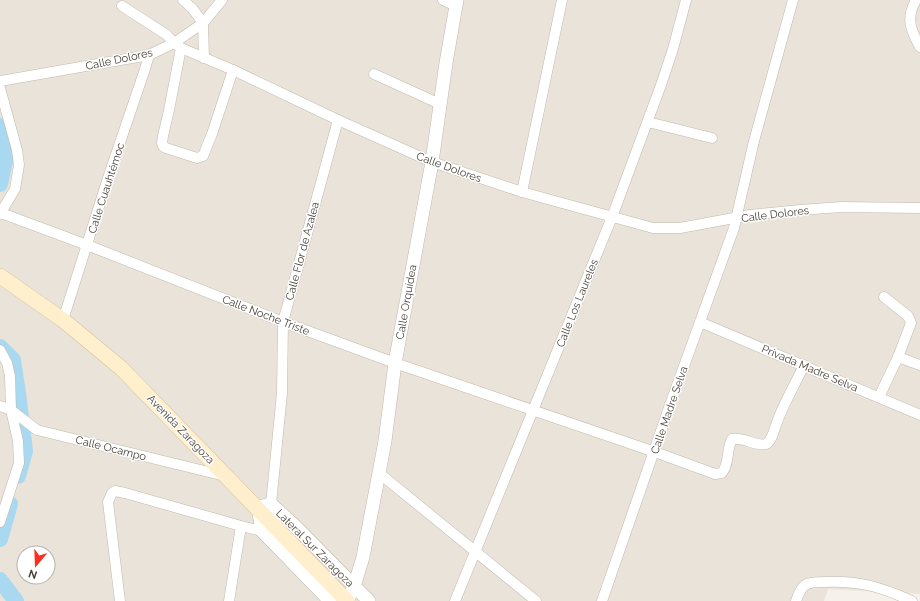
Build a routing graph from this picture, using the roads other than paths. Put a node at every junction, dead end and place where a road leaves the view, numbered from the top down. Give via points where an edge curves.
1 (183, 0) edge
2 (222, 0) edge
3 (443, 0) edge
4 (562, 0) edge
5 (686, 0) edge
6 (793, 0) edge
7 (916, 0) edge
8 (457, 3) edge
9 (122, 6) dead end
10 (202, 23) junction
11 (177, 45) junction
12 (920, 47) edge
13 (149, 55) junction
14 (204, 58) junction
15 (233, 70) junction
16 (374, 74) dead end
17 (0, 81) edge
18 (0, 88) edge
19 (440, 104) junction
20 (338, 120) junction
21 (648, 122) junction
22 (712, 138) dead end
23 (432, 162) junction
24 (522, 192) junction
25 (920, 208) edge
26 (0, 213) edge
27 (612, 217) junction
28 (735, 219) junction
29 (87, 245) junction
30 (0, 276) edge
31 (884, 297) dead end
32 (63, 320) junction
33 (283, 322) junction
34 (700, 322) junction
35 (0, 350) edge
36 (898, 358) junction
37 (395, 364) junction
38 (804, 365) junction
39 (920, 365) edge
40 (879, 398) junction
41 (0, 406) edge
42 (533, 411) junction
43 (13, 412) junction
44 (920, 415) edge
45 (655, 452) junction
46 (379, 474) junction
47 (227, 477) junction
48 (264, 506) junction
49 (0, 522) edge
50 (241, 526) junction
51 (262, 531) junction
52 (476, 551) junction
53 (354, 587) junction
54 (797, 598) edge
55 (901, 599) edge
56 (120, 601) edge
57 (229, 601) edge
58 (330, 601) edge
59 (347, 601) edge
60 (368, 601) edge
61 (455, 601) edge
62 (536, 601) edge
63 (602, 601) edge
64 (912, 601) edge

1 - 10 street
2 - 10 street
3 - 8 street
4 - 24 street
5 - 21 street, Calle Los Laureles via 673,49
6 - 28 street
7 - 12 street via 911,9 910,23
8 - 19 street, Calle Orquídea
9 - 11 street via 167,35
10 - 11 street
10 - 14 street
11 - 13 street, Calle Dolores
11 - 14 street, Calle Dolores
11 - 15 street via 169,110 162,142 166,148 197,158 203,156
13 - 17 street, Calle Dolores
13 - 29 street, Calle Cuauhtémoc
14 - 15 street, Calle Dolores
15 - 20 street, Calle Dolores
16 - 19 street
18 - 26 street via 20,165 15,189
19 - 23 street, Calle Orquídea
20 - 23 street, Calle Dolores
20 - 33 street, Calle Flor de Azalea
21 - 22 street
21 - 27 street, Calle Los Laureles
23 - 24 street, Calle Dolores
23 - 37 street, Calle Orquídea
24 - 27 street, Calle Dolores
25 - 28 street, Calle Dolores via 841,207 770,213
26 - 29 street, Calle Noche Triste
27 - 28 street, Calle Dolores via 666,229
27 - 42 street, Calle Los Laureles
28 - 34 street, Calle Madre Selva via 728,246
29 - 32 street, Calle Cuauhtémoc
29 - 33 street, Calle Noche Triste
30 - 32 main road, Avenida Zaragoza
31 - 36 street via 908,316 911,323
32 - 47 main road, Avenida Zaragoza via 122,368
33 - 37 street, Calle Noche Triste
33 - 48 street, Calle Flor de Azalea via 282,393
34 - 38 street, Privada Madre Selva
34 - 45 street, Calle Madre Selva
35 - 43 street via 10,376
36 - 39 street
36 - 40 street
37 - 42 street, Calle Noche Triste
37 - 46 street, Calle Orquídea via 386,441
38 - 40 street, Privada Madre Selva
38 - 45 street, Calle Noche Triste via 770,440 766,444 738,438 732,440 722,473 715,474
40 - 44 street, Privada Madre Selva
41 - 43 street, Calle Ocampo
42 - 45 street, Calle Noche Triste
42 - 52 street, Calle Los Laureles
43 - 47 street, Calle Ocampo via 37,430
43 - 49 street via 19,463
45 - 63 street, Calle Madre Selva
46 - 52 street
46 - 53 street, Calle Orquídea via 363,557
47 - 48 main road, Avenida Zaragoza
48 - 51 street
48 - 53 street, Lateral Sur Zaragoza via 296,527
48 - 59 main road, Avenida Zaragoza
50 - 51 street
50 - 56 street via 115,491 108,502
50 - 57 street
51 - 58 street
52 - 61 street, Calle Los Laureles
52 - 62 street
53 - 59 street, Calle Orquídea
53 - 60 street, Lateral Sur Zaragoza
54 - 55 street via 807,584 836,581 877,587
55 - 64 street

